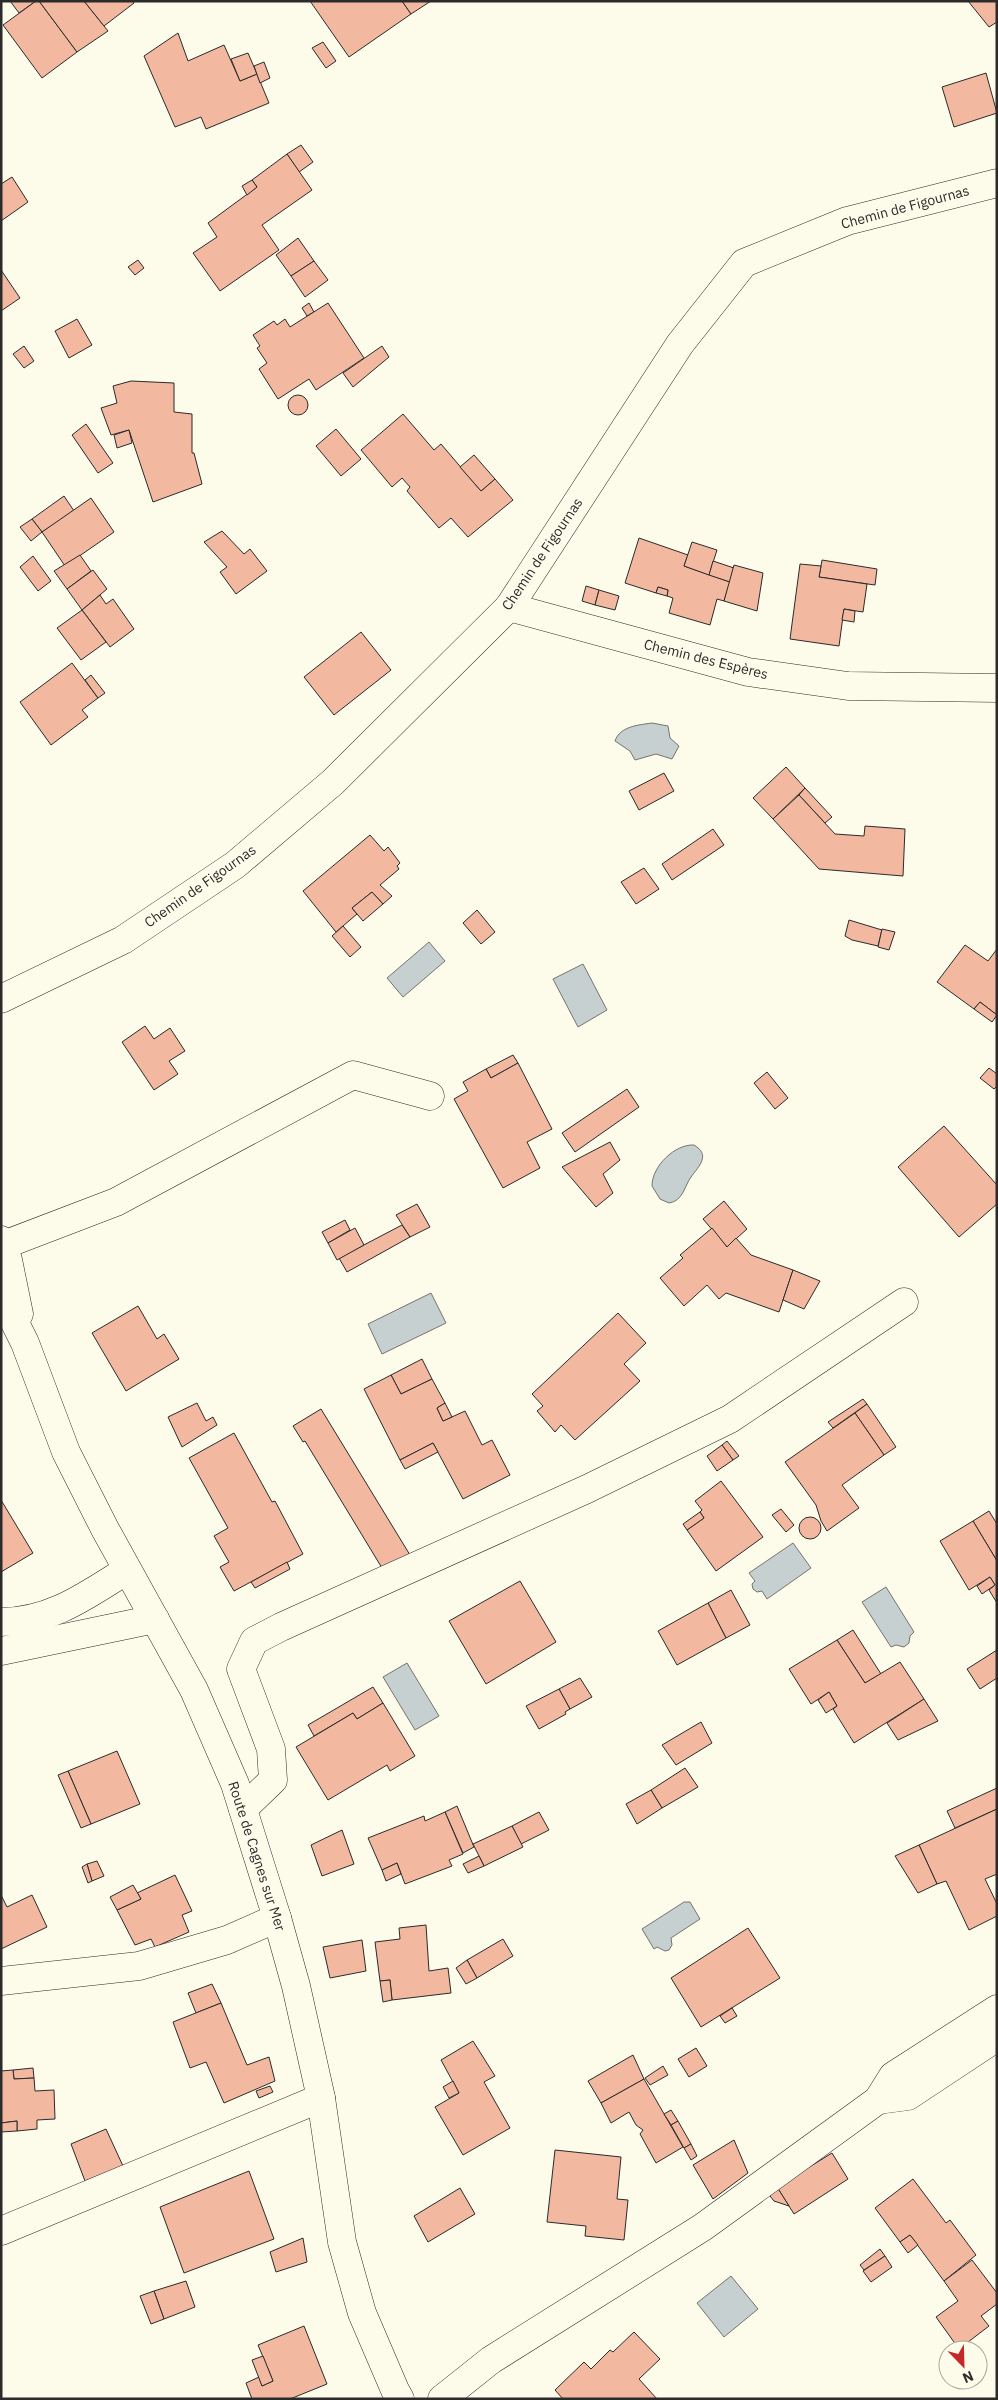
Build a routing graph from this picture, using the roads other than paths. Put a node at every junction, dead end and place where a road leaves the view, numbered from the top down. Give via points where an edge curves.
1 (997, 183) edge
2 (509, 607) junction
3 (997, 688) edge
4 (1, 999) edge
5 (430, 1096) dead end
6 (2, 1244) edge
7 (1, 1295) edge
8 (904, 1302) dead end
9 (25, 1343) junction
10 (128, 1570) junction
11 (155, 1619) junction
12 (1, 1622) edge
13 (1, 1651) edge
14 (243, 1809) junction
15 (278, 1918) junction
16 (1, 1981) edge
17 (997, 2009) edge
18 (997, 2037) edge
19 (320, 2098) junction
20 (878, 2100) junction
21 (1, 2231) edge
22 (400, 2399) edge
23 (442, 2399) edge

1 - 2 street, Chemin de Figournas via 847,221 744,263 680,344
2 - 3 street, Chemin des Espères via 748,672 848,686
2 - 4 street, Chemin de Figournas via 334,782 235,865 123,940
5 - 6 street via 353,1075 116,1202
6 - 9 street
7 - 9 street
8 - 14 street via 730,1420 254,1641 241,1669 271,1750 273,1780
9 - 10 street, Route de Cagnes sur Mer via 66,1452
10 - 11 street, Route de Cagnes sur Mer
10 - 12 street via 66,1608 18,1622
11 - 13 street
11 - 14 street, Route de Cagnes sur Mer via 194,1690
14 - 15 street, Route de Cagnes sur Mer
15 - 16 street via 227,1940 139,1966
15 - 19 street, Route de Cagnes sur Mer
17 - 20 street via 893,2076
18 - 20 street via 908,2096
19 - 21 street
19 - 22 street, Route de Cagnes sur Mer via 342,2242 362,2313
20 - 23 street via 703,2227 492,2360

